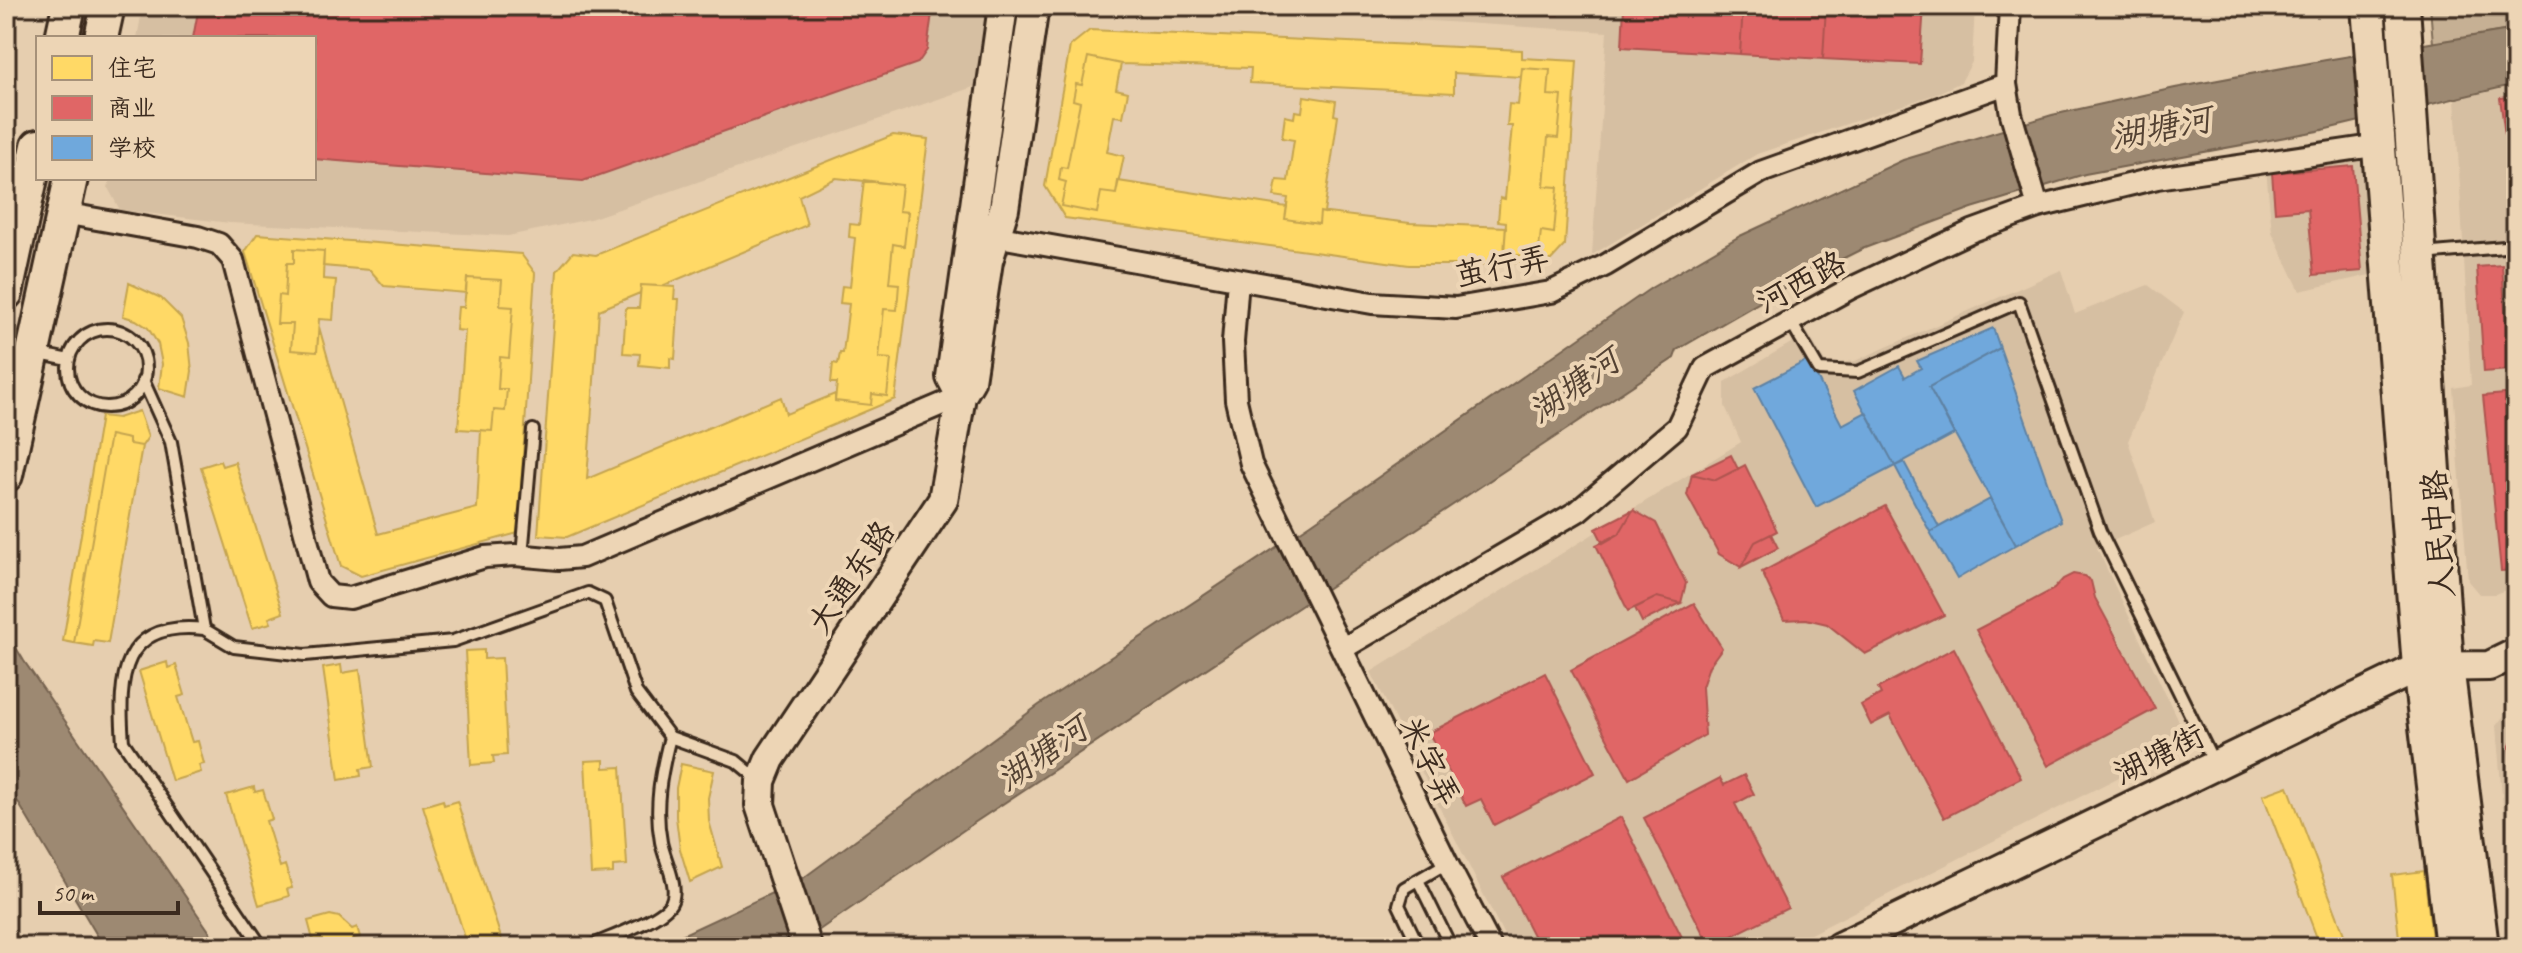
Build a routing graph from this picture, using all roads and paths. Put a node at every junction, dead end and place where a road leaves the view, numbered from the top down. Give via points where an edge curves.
1 (69, 6) edge
2 (108, 6) edge
3 (1003, 6) edge
4 (1034, 6) edge
5 (2010, 6) edge
6 (2368, 6) edge
7 (2404, 21) edge
8 (62, 36) edge
9 (101, 36) edge
10 (2006, 84) junction
11 (2379, 136) junction
12 (36, 155) edge
13 (71, 180) edge
14 (2036, 200) junction
15 (63, 213) junction
16 (984, 234) junction
17 (2516, 246) edge
18 (2420, 254) junction
19 (1238, 280) junction
20 (6, 293) edge
21 (1791, 322) junction
22 (33, 352) junction
23 (69, 360) junction
24 (143, 380) junction
25 (961, 396) junction
26 (533, 430) dead end
27 (6, 475) edge
28 (522, 556) junction
29 (204, 629) junction
30 (1342, 649) junction
31 (2516, 653) edge
32 (2433, 666) junction
33 (670, 737) junction
34 (2215, 765) junction
35 (761, 781) junction
36 (1447, 863) junction
37 (1418, 880) junction
38 (2516, 944) edge
39 (262, 947) edge
40 (589, 947) edge
41 (807, 947) edge
42 (1419, 947) edge
43 (1451, 947) edge
44 (1491, 947) edge
45 (1839, 947) edge
46 (2452, 947) edge
47 (2482, 947) edge
48 (2496, 947) edge

1 - 8 main road
2 - 9 main road
3 - 16 street, 大通东路
4 - 16 street, 大通东路 via 1004,209
5 - 10 street
6 - 11 main road, 人民中路
7 - 18 main road, 人民中路
10 - 14 street
10 - 19 street, 茧行弄 via 1761,172 1551,292 1456,308 1372,303
11 - 14 street, 河西路
11 - 32 main road, 人民中路
12 - 20 main road
13 - 15 main road
14 - 21 street, 河西路
15 - 22 main road
15 - 28 street via 198,237 219,244 233,260 318,582 331,596 350,598 485,557
16 - 19 street, 茧行弄
16 - 25 street, 大通东路 via 988,261 970,381
17 - 18 lane
18 - 32 main road, 人民中路
19 - 30 street, 米字弄 via 1236,400 1251,464
21 - 30 street, 河西路 via 1705,368 1677,427 1578,511
21 - 34 lane via 1819,370 1858,372 2019,302 2100,531
22 - 23 lane
22 - 27 main road
23 - 24 lane via 72,385 90,403 116,405 128,400
23 - 24 lane via 73,348 92,331 117,330 144,355
24 - 29 lane via 171,442
25 - 28 street via 582,557
25 - 35 street, 大通东路 via 943,500 770,759
26 - 28 lane
29 - 33 lane via 234,647 305,655 453,641 588,593 605,601 636,692
29 - 39 lane via 159,631 138,644 125,668 123,742
30 - 36 street, 米字弄
31 - 32 street, 湖塘街 via 2489,666
32 - 34 street, 湖塘街
32 - 46 main road, 人民中路
32 - 47 main road, 人民中路
33 - 35 lane via 736,761
33 - 40 lane via 658,782 660,840 674,889 672,902
34 - 45 street, 湖塘街
35 - 41 street via 760,805
36 - 37 lane
36 - 44 street, 米字弄
37 - 42 lane via 1404,888 1399,905
37 - 43 lane
38 - 48 lane

